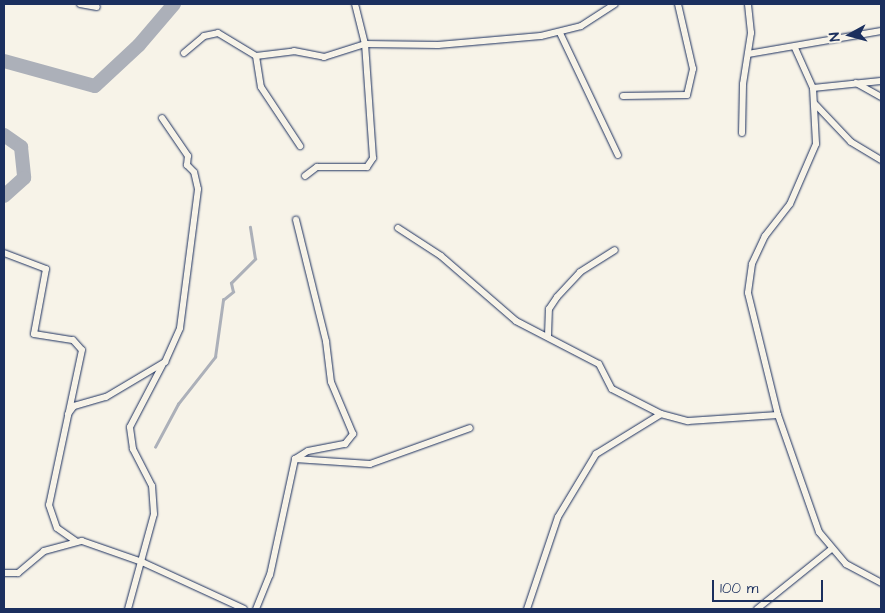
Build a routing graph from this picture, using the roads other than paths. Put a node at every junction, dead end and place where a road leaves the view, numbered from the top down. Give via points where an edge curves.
1 (80, 4) edge
2 (355, 4) edge
3 (615, 4) edge
4 (678, 4) edge
5 (748, 4) edge
6 (96, 7) dead end
7 (881, 32) edge
8 (560, 33) junction
9 (365, 44) junction
10 (795, 48) junction
11 (184, 53) dead end
12 (748, 54) junction
13 (256, 56) junction
14 (881, 81) edge
15 (856, 83) junction
16 (813, 88) junction
17 (623, 96) dead end
18 (881, 97) edge
19 (815, 104) junction
20 (162, 118) dead end
21 (742, 133) dead end
22 (300, 146) dead end
23 (618, 155) dead end
24 (881, 160) edge
25 (305, 176) dead end
26 (296, 220) dead end
27 (398, 228) dead end
28 (615, 250) dead end
29 (4, 253) edge
30 (548, 336) junction
31 (165, 362) junction
32 (661, 414) junction
33 (67, 415) junction
34 (778, 415) junction
35 (470, 428) dead end
36 (295, 459) junction
37 (77, 542) junction
38 (830, 550) junction
39 (142, 562) junction
40 (4, 573) edge
41 (881, 583) edge
42 (128, 609) edge
43 (244, 609) edge
44 (256, 609) edge
45 (527, 609) edge
46 (756, 609) edge

1 - 6 street
2 - 9 street
3 - 8 street
4 - 17 street via 693,69 687,95
5 - 12 street
7 - 10 street
8 - 9 street via 438,45
8 - 23 street
9 - 13 street via 331,57 294,50
9 - 25 street via 371,163 358,168 317,167
10 - 12 street
10 - 16 street
11 - 13 street via 204,36 218,33
12 - 21 street
13 - 22 street via 261,87
14 - 15 street
15 - 16 street
15 - 18 street
16 - 19 street
19 - 24 street via 851,142
19 - 34 street via 813,156 790,204 765,236 748,276 748,293
20 - 31 street via 188,156 187,165 194,172 198,189 181,321
26 - 36 street via 326,341 331,382 353,434 345,444 308,451
27 - 30 street via 441,256 516,320
28 - 30 street via 580,272 557,297 549,309
29 - 33 street via 46,269 34,334 73,340 82,350
30 - 32 street via 598,364 612,389
31 - 33 street via 106,397 74,406
31 - 39 street via 130,427 133,449 146,471 154,501
32 - 34 street via 688,422
32 - 45 street via 596,454 558,517
33 - 37 street via 49,505 57,528
34 - 38 street via 806,506
35 - 36 street via 370,464
36 - 44 street via 270,575
37 - 39 street via 88,542
37 - 40 street via 44,550 18,573
38 - 41 street via 846,564
38 - 46 street
39 - 42 street
39 - 43 street

